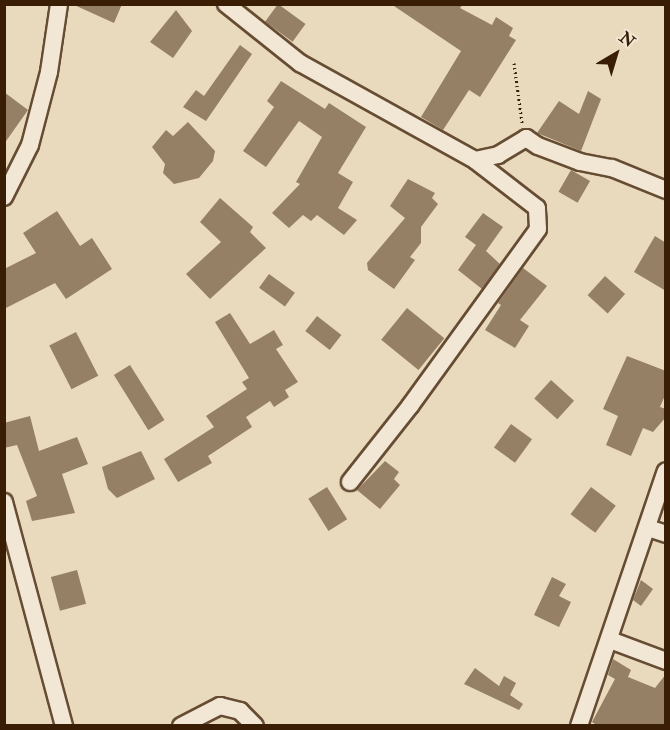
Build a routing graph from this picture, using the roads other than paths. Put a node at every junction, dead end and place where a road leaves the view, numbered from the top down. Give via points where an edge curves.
1 (59, 4) edge
2 (226, 4) edge
3 (475, 160) junction
4 (666, 190) edge
5 (4, 197) edge
6 (664, 481) edge
7 (350, 482) dead end
8 (4, 502) edge
9 (648, 528) junction
10 (666, 534) edge
11 (610, 640) junction
12 (666, 661) edge
13 (64, 726) edge
14 (181, 726) edge
15 (255, 726) edge
16 (579, 726) edge

1 - 5 street via 49,72 30,145
2 - 3 street via 300,63
3 - 4 street via 498,155 526,138 580,162 612,168
3 - 7 street via 537,208 538,229
6 - 9 street
8 - 13 street
9 - 10 street
9 - 11 street
11 - 12 street
11 - 16 street
14 - 15 street via 220,706 240,711

